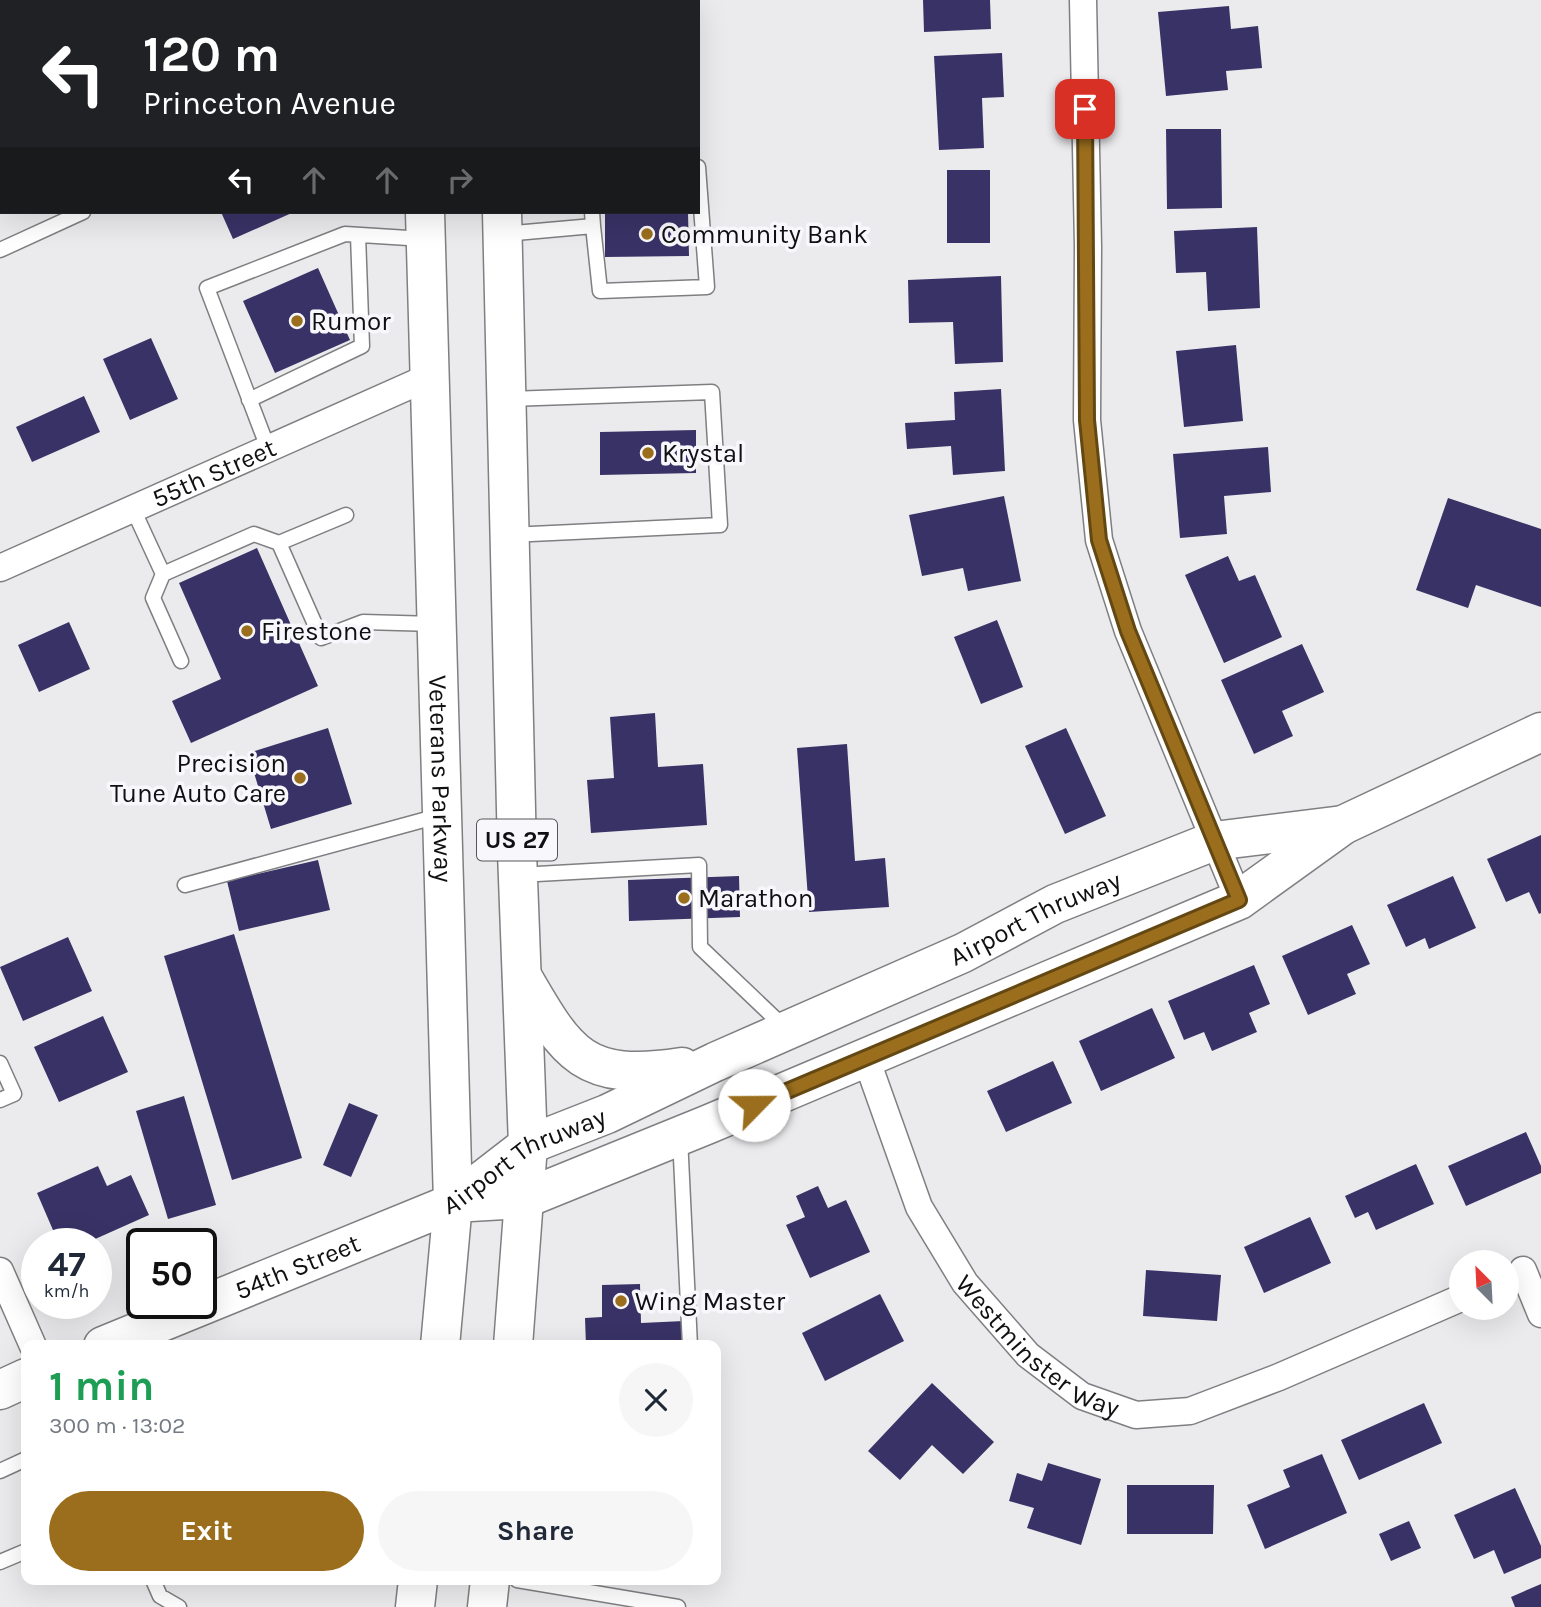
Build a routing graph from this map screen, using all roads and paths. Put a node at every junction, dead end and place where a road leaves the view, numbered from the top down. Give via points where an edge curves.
1 (1083, 0) edge
2 (700, 194) edge
3 (79, 214) edge
4 (593, 219) edge
5 (502, 223) edge
6 (425, 225) edge
7 (358, 235) junction
8 (0, 250) edge
9 (429, 377) junction
10 (249, 400) junction
11 (505, 400) junction
12 (268, 448) junction
13 (133, 509) junction
14 (346, 515) dead end
15 (509, 535) junction
16 (279, 543) junction
17 (0, 568) edge
18 (163, 573) junction
19 (436, 624) junction
20 (181, 661) dead end
21 (1541, 732) edge
22 (443, 815) junction
23 (1343, 825) junction
24 (1214, 841) junction
25 (518, 875) junction
26 (185, 885) dead end
27 (1239, 900) junction
28 (522, 976) junction
29 (788, 1031) junction
30 (866, 1058) junction
31 (715, 1062) junction
32 (0, 1063) edge
33 (0, 1101) edge
34 (680, 1136) junction
35 (528, 1145) junction
36 (524, 1199) junction
37 (453, 1203) junction
38 (1524, 1270) edge
39 (0, 1272) edge
40 (1449, 1303) edge
41 (1541, 1314) edge
42 (30, 1340) edge
43 (129, 1340) edge
44 (441, 1340) edge
45 (513, 1340) edge
46 (690, 1340) edge
47 (21, 1380) edge
48 (0, 1390) edge
49 (21, 1461) edge
50 (0, 1471) edge
51 (21, 1552) edge
52 (0, 1562) edge
53 (155, 1585) edge
54 (417, 1585) edge
55 (489, 1585) edge
56 (547, 1585) edge
57 (179, 1607) edge
58 (415, 1607) edge
59 (487, 1607) edge
60 (678, 1607) edge

1 - 24 street via 1087,420 1099,540 1128,631
2 - 4 lane via 707,288 600,291
3 - 8 lane
4 - 5 lane
5 - 11 main road, US 27
6 - 7 lane
6 - 9 main road, Veterans Parkway / US 27
7 - 10 lane via 362,346
7 - 10 lane via 345,234 206,288
9 - 12 street, 55th Street
9 - 19 main road, Veterans Parkway / US 27
10 - 12 lane
11 - 15 main road, US 27
11 - 15 lane via 712,392 720,525
12 - 13 street, 55th Street
13 - 17 street, 55th Street
13 - 18 lane
14 - 16 lane
15 - 25 main road, US 27
16 - 18 lane via 254,534
16 - 19 lane via 321,638 363,622
18 - 20 lane via 153,598
19 - 22 main road, Veterans Parkway / US 27
21 - 23 main road, Airport Thruway
22 - 26 lane
22 - 37 main road, Veterans Parkway / US 27
23 - 24 main road, Airport Thruway
23 - 27 main road, Airport Thruway
24 - 27 street
24 - 29 main road, Airport Thruway via 1055,904 963,953
25 - 28 main road, US 27
25 - 29 lane via 699,865 700,947
27 - 30 main road, Airport Thruway
28 - 31 main road via 559,1036 587,1060 606,1068 646,1073
28 - 35 main road, US 27
29 - 31 main road, Airport Thruway
30 - 34 main road, Airport Thruway
30 - 40 street, Westminster Way via 919,1206 965,1283 1028,1355 1082,1396 1136,1415 1190,1411
31 - 35 main road, Airport Thruway via 607,1114
32 - 33 lane via 14,1094
34 - 36 main road, Airport Thruway
34 - 46 lane
35 - 36 main road, US 27
35 - 37 main road, Airport Thruway
36 - 37 main road, Airport Thruway
36 - 45 main road, US 27
37 - 43 main road, 54th Street
37 - 44 main road, Veterans Parkway / US 27
38 - 41 street
39 - 42 street
47 - 48 main road
49 - 50 lane
51 - 52 lane
53 - 57 lane via 160,1596
54 - 58 main road
55 - 59 main road
56 - 60 lane

